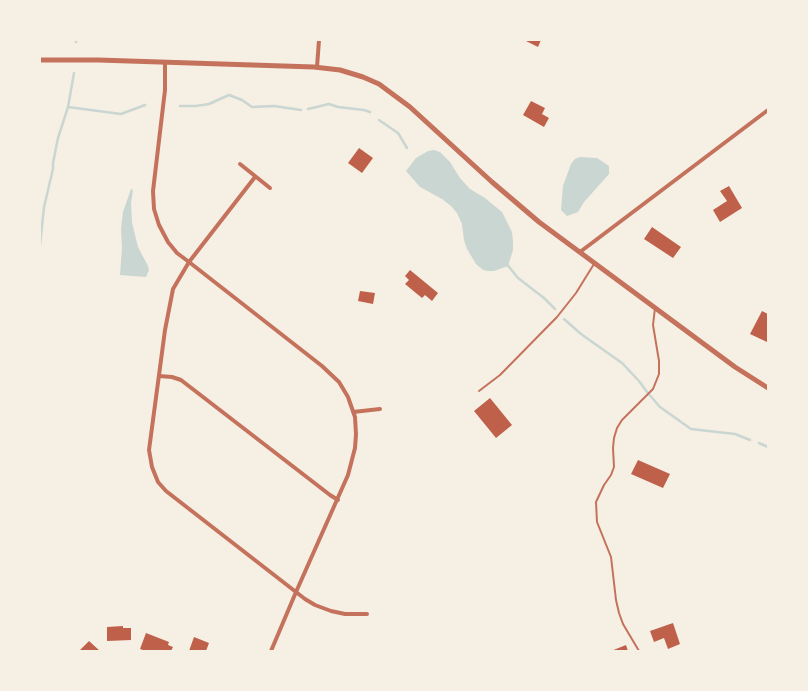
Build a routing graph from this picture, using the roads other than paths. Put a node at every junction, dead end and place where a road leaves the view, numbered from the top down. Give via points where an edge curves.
1 (319, 40) edge
2 (40, 60) edge
3 (165, 62) junction
4 (317, 67) junction
5 (768, 110) edge
6 (240, 164) dead end
7 (255, 177) junction
8 (270, 188) dead end
9 (580, 252) junction
10 (189, 262) junction
11 (595, 263) junction
12 (655, 307) junction
13 (159, 376) junction
14 (768, 388) edge
15 (480, 391) dead end
16 (380, 409) dead end
17 (353, 412) junction
18 (338, 500) junction
19 (296, 592) junction
20 (367, 614) dead end
21 (271, 651) edge
22 (639, 651) edge

1 - 4 street
2 - 3 street
3 - 4 street
3 - 10 street via 165,90 153,191 154,209 168,242
4 - 9 street via 363,76 394,94 513,200
5 - 9 street
6 - 7 street
7 - 8 street
7 - 10 street
9 - 11 street
10 - 13 street via 170,298
10 - 17 street via 322,366 339,382 348,396
11 - 12 street
11 - 15 lane via 557,317 500,375
12 - 14 street via 735,367
12 - 22 lane via 653,325 658,350 658,374 653,388 617,428 613,448 614,467 596,502 597,522 612,557 619,613
13 - 18 street via 172,376 181,380
13 - 19 street via 149,450 158,482 166,491
16 - 17 street
17 - 18 street via 355,448
18 - 19 street
19 - 20 street via 315,605 331,611
19 - 21 street

